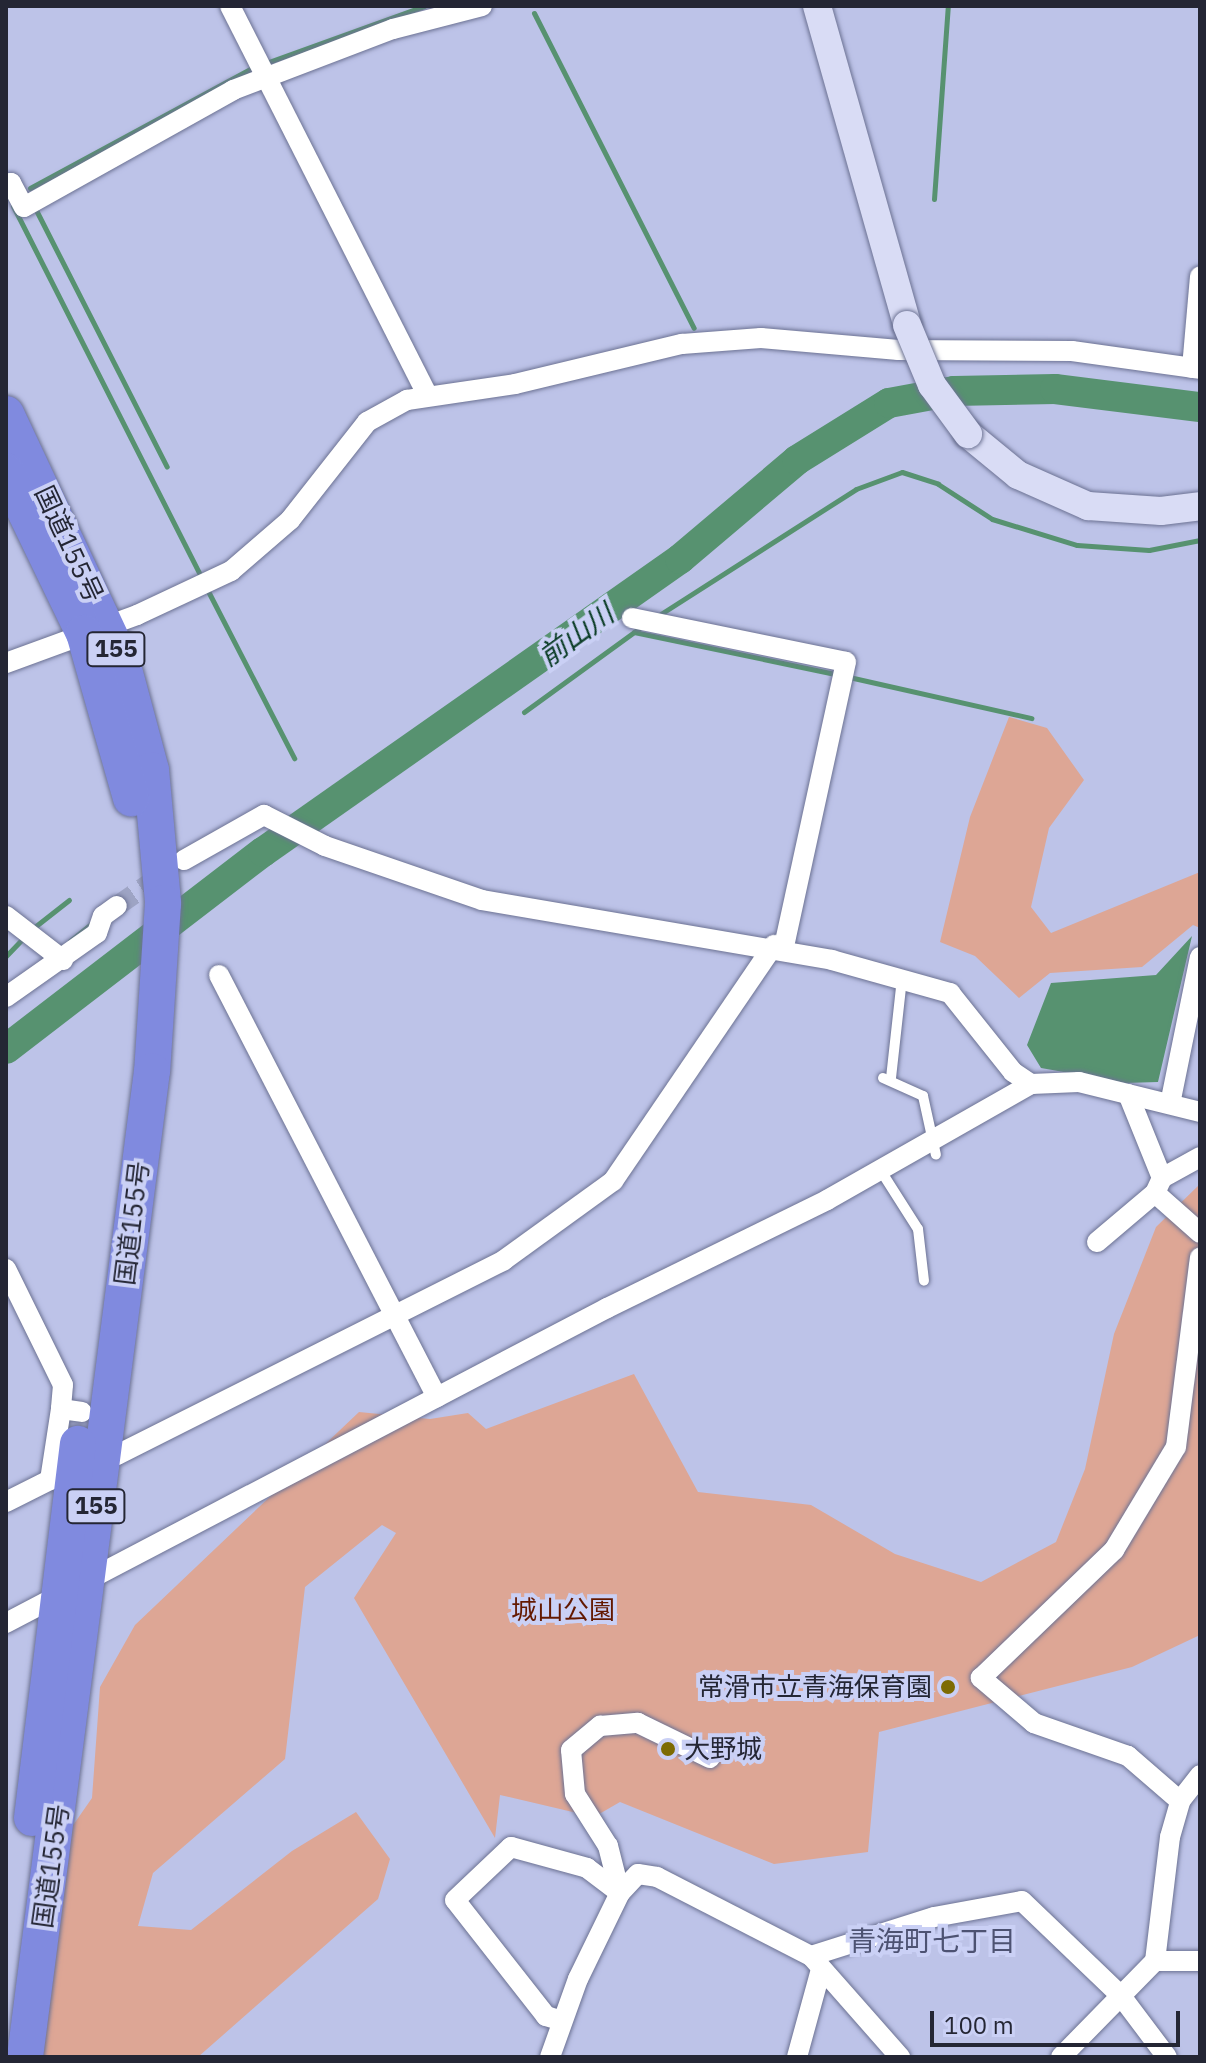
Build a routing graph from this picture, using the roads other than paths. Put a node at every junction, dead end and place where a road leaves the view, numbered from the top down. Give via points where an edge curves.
1 (230, 6) edge
2 (482, 6) edge
3 (817, 6) edge
4 (264, 77) junction
5 (7, 186) edge
6 (1200, 276) edge
7 (1196, 368) edge
8 (428, 396) junction
9 (6, 414) edge
10 (6, 472) edge
11 (1200, 506) edge
12 (632, 618) dead end
13 (95, 629) junction
14 (6, 663) edge
15 (184, 860) tunnel mouth
16 (140, 909) junction
17 (6, 916) edge
18 (779, 946) junction
19 (1200, 957) edge
20 (63, 960) junction
21 (149, 962) junction
22 (219, 975) dead end
23 (902, 979) junction
24 (6, 997) edge
25 (1031, 1084) junction
26 (1128, 1094) junction
27 (1170, 1104) junction
28 (1200, 1112) edge
29 (934, 1149) junction
30 (1200, 1157) edge
31 (881, 1171) junction
32 (1158, 1186) junction
33 (1200, 1233) edge
34 (1097, 1242) dead end
35 (1200, 1258) edge
36 (6, 1269) edge
37 (924, 1281) dead end
38 (395, 1316) junction
39 (437, 1397) junction
40 (71, 1411) junction
41 (101, 1455) junction
42 (6, 1502) edge
43 (74, 1586) junction
44 (6, 1623) edge
45 (710, 1758) dead end
46 (1200, 1775) edge
47 (1180, 1801) junction
48 (620, 1893) junction
49 (1155, 1961) junction
50 (1200, 1961) edge
51 (815, 1964) junction
52 (1121, 1996) junction
53 (559, 2020) junction
54 (6, 2026) edge
55 (25, 2057) edge
56 (550, 2057) edge
57 (797, 2057) edge
58 (900, 2057) edge
59 (1061, 2057) edge
60 (1167, 2057) edge

1 - 4 street
2 - 4 street via 393,29
3 - 11 street, bridge via 907,325 932,385 968,434 1018,475 1088,506 1161,511
4 - 5 street via 24,207
4 - 8 street
6 - 7 street
7 - 8 street via 1072,351 898,350 761,338 682,344 515,384
8 - 13 street via 392,405 367,422 290,520 252,556 214,581
9 - 13 highway, 国道155号 / 155
10 - 13 highway, 国道155号 / 155
12 - 18 street via 846,662
13 - 14 street
13 - 16 highway, 国道155号 / 155 via 125,765
15 - 18 street via 257,816 482,900
16 - 20 street via 103,916 97,933
16 - 21 highway, 国道155号 / 155
17 - 20 street
18 - 23 street
18 - 38 street via 618,1176 504,1260
19 - 27 street
20 - 24 street
21 - 40 highway, 国道155号 / 155
21 - 41 highway, 国道155号 / 155 via 152,1071
22 - 38 street
23 - 25 street via 961,1000 1013,1072
23 - 29 lane via 887,1078 923,1096
25 - 26 street via 1058,1080
25 - 29 street
26 - 27 street
26 - 32 street
27 - 28 street
29 - 31 street
30 - 32 street
31 - 37 lane via 918,1229
31 - 39 street
32 - 33 street
32 - 34 street
35 - 47 street via 1176,1447 1114,1550 981,1678 1034,1723 1128,1756
36 - 40 street
38 - 39 street
38 - 41 street via 117,1455
39 - 43 street
40 - 42 street via 50,1480
40 - 43 highway, 国道155号 / 155
41 - 43 highway, 国道155号 / 155
43 - 44 street
43 - 54 highway, 国道155号 / 155
43 - 55 highway, 国道155号 / 155
45 - 48 street via 685,1741 638,1723 600,1726 571,1750 575,1794 608,1846
46 - 47 street
47 - 49 street
48 - 51 street via 638,1874 657,1877
48 - 53 street
48 - 53 street via 587,1868 511,1847 455,1900 546,2016
49 - 50 street
49 - 52 street
51 - 52 street via 934,1917 1022,1901
51 - 57 street
51 - 58 street
52 - 59 street
52 - 60 street
53 - 56 street

